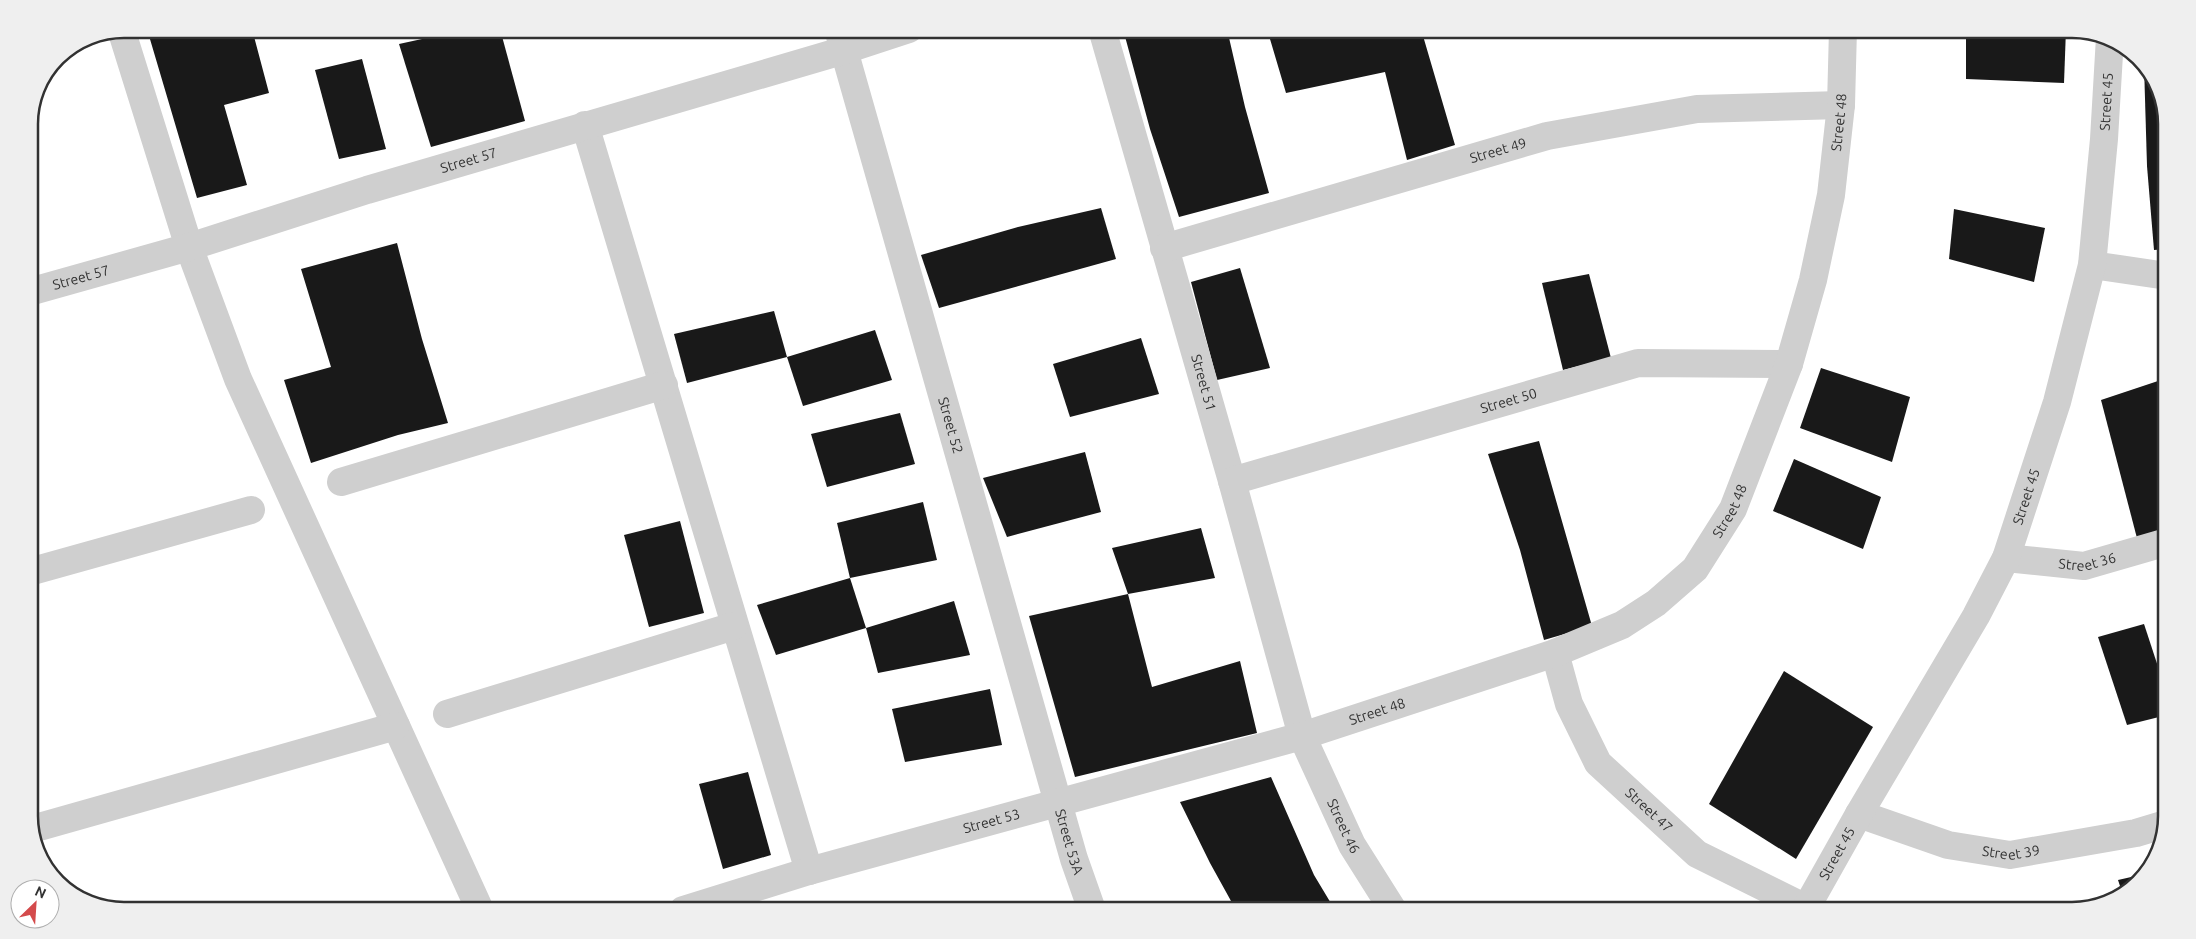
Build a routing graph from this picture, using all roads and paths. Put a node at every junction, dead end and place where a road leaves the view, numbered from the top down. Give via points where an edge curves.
1 (124, 38) edge
2 (1105, 38) edge
3 (1843, 38) edge
4 (841, 39) edge
5 (2109, 46) edge
6 (1841, 106) junction
7 (585, 125) junction
8 (189, 247) junction
9 (1164, 248) junction
10 (2092, 265) junction
11 (2158, 275) edge
12 (38, 289) edge
13 (1789, 364) junction
14 (664, 386) junction
15 (1232, 481) junction
16 (341, 482) dead end
17 (251, 510) dead end
18 (2158, 545) edge
19 (2006, 558) junction
20 (38, 569) edge
21 (734, 626) junction
22 (1555, 653) junction
23 (448, 714) dead end
24 (396, 726) junction
25 (1302, 736) junction
26 (1058, 802) junction
27 (1859, 814) junction
28 (2157, 827) edge
29 (39, 828) edge
30 (809, 871) junction
31 (476, 902) edge
32 (708, 902) edge
33 (1089, 902) edge
34 (1387, 902) edge
35 (1792, 902) edge
36 (1810, 902) edge

1 - 8 street
2 - 9 street, Street 51
3 - 6 street, Street 48
4 - 7 street, Street 57
4 - 26 street, Street 52
5 - 10 street, Street 45
6 - 9 street, Street 49 via 1697,109 1547,136
6 - 13 street, Street 48 via 1832,195 1813,280
7 - 8 street, Street 57
7 - 14 street
8 - 12 street, Street 57
8 - 24 street via 238,380
9 - 15 street, Street 51
10 - 11 street
10 - 19 street, Street 45 via 2057,402
13 - 15 street, Street 50 via 1638,363
13 - 22 street, Street 48 via 1733,509 1695,569 1656,603 1622,625
14 - 16 street
14 - 21 street
15 - 25 street, Street 51
17 - 20 street
18 - 19 street, Street 36 via 2084,566
19 - 27 street, Street 45 via 1976,616
21 - 23 street
21 - 30 street
22 - 25 street, Street 48
22 - 35 street, Street 47 via 1569,704 1598,763 1697,854
24 - 29 street
24 - 31 street
25 - 26 street, Street 53
25 - 34 street, Street 46 via 1352,845
26 - 30 street, Street 53
26 - 33 street, Street 53A
27 - 28 street, Street 39 via 1948,845 2010,855
27 - 36 street, Street 45
30 - 32 street, Street 53

